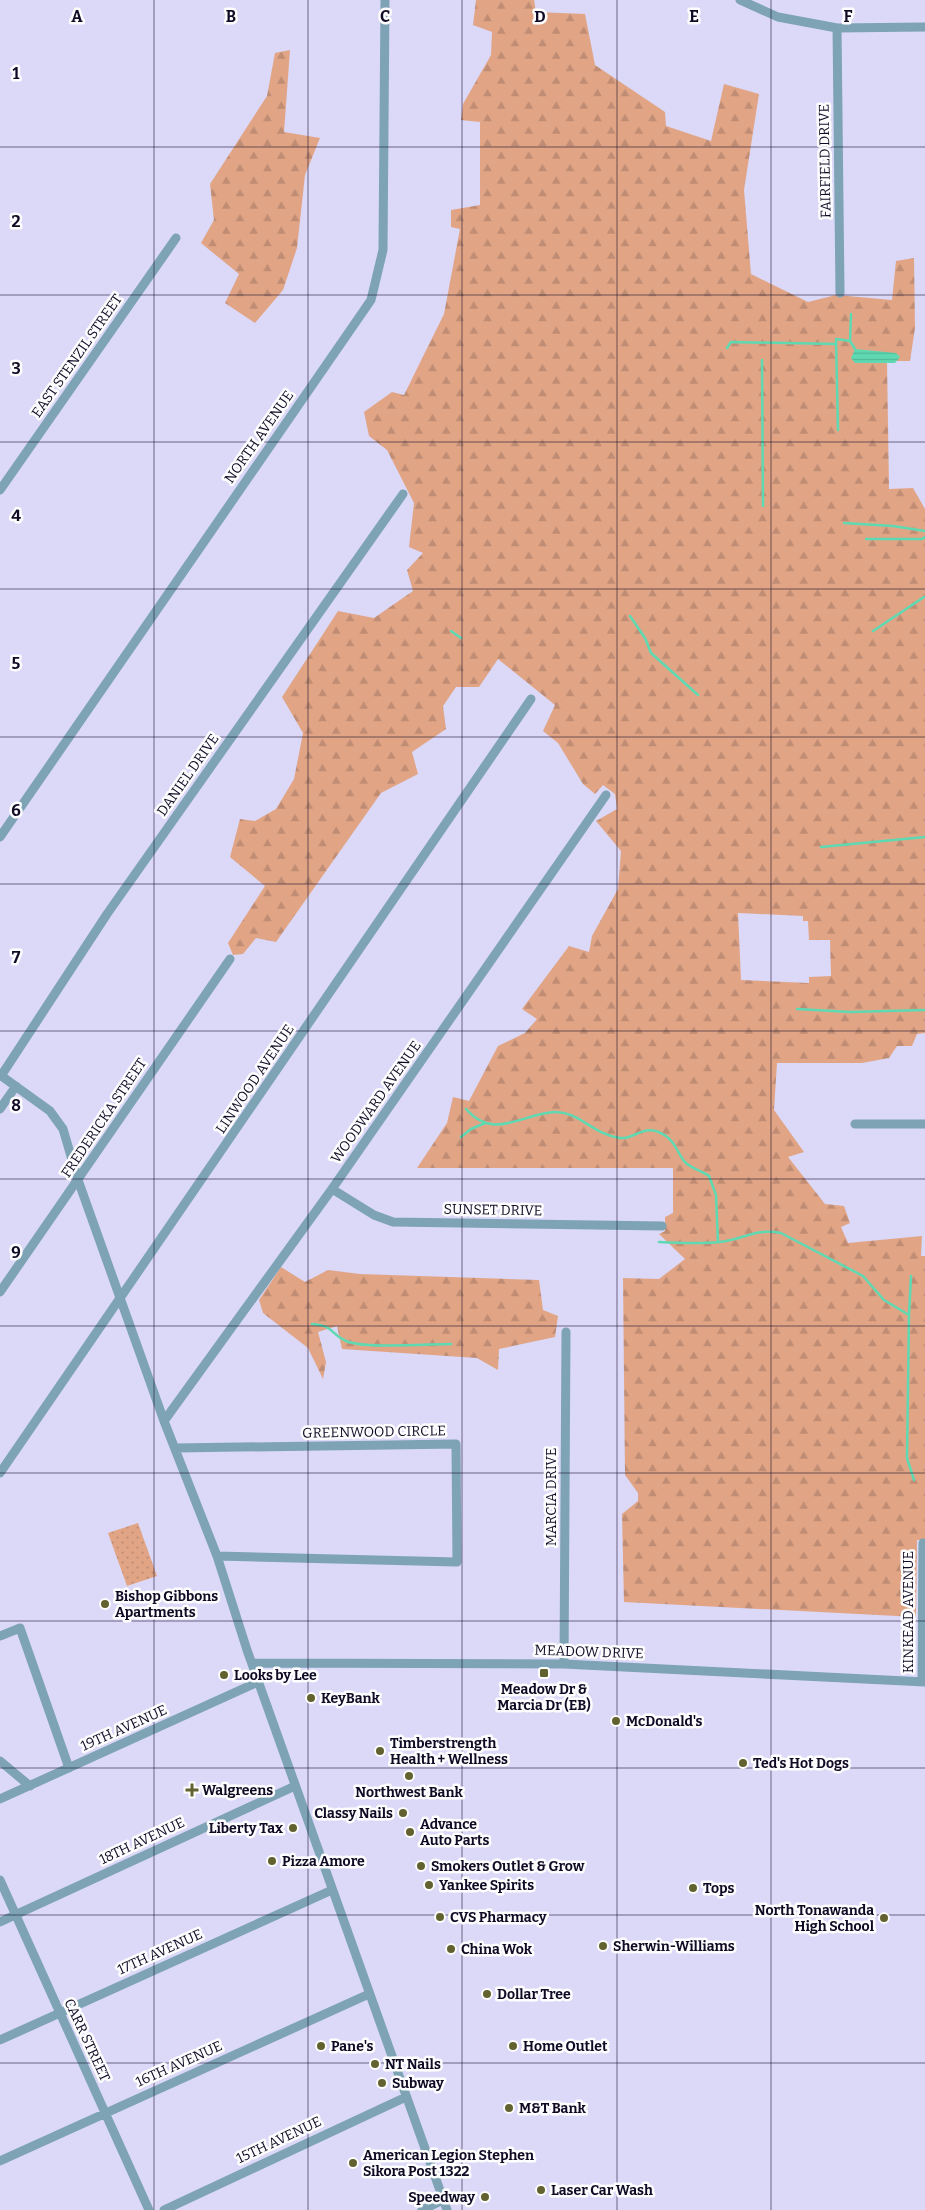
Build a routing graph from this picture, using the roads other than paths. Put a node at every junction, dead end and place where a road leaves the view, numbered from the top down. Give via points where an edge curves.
1 (385, 0) edge
2 (740, 0) edge
3 (925, 27) edge
4 (837, 28) junction
5 (176, 238) dead end
6 (840, 293) dead end
7 (0, 490) edge
8 (403, 494) dead end
9 (531, 699) dead end
10 (606, 795) dead end
11 (0, 837) edge
12 (230, 959) dead end
13 (0, 1075) edge
14 (16, 1086) junction
15 (0, 1109) edge
16 (855, 1124) dead end
17 (925, 1124) edge
18 (78, 1180) junction
19 (332, 1189) junction
20 (662, 1226) dead end
21 (0, 1292) edge
22 (121, 1298) junction
23 (566, 1332) dead end
24 (164, 1421) junction
25 (175, 1448) junction
26 (0, 1473) edge
27 (923, 1543) dead end
28 (217, 1556) junction
29 (0, 1636) edge
30 (252, 1662) junction
31 (564, 1664) junction
32 (258, 1682) junction
33 (923, 1682) edge
34 (0, 1761) edge
35 (70, 1768) junction
36 (30, 1786) junction
37 (295, 1786) junction
38 (0, 1799) edge
39 (0, 1880) edge
40 (332, 1890) junction
41 (16, 1915) junction
42 (0, 1922) edge
43 (369, 1994) junction
44 (59, 2013) junction
45 (0, 2040) edge
46 (406, 2097) junction
47 (105, 2112) junction
48 (0, 2161) edge
49 (443, 2200) junction
50 (149, 2210) edge
51 (164, 2210) edge
52 (422, 2210) edge
53 (447, 2210) edge

1 - 11 street, NORTH AVENUE via 383,250 370,300
2 - 4 street via 778,17
3 - 4 street
4 - 6 street, FAIRFIELD DRIVE
5 - 7 street, EAST STENZIL STREET
8 - 13 street, DANIEL DRIVE via 107,914
9 - 22 street, LINWOOD AVENUE
10 - 19 street, WOODWARD AVENUE
12 - 18 street, FREDERICKA STREET
13 - 14 street
14 - 15 street
14 - 18 street via 50,1111 63,1129
16 - 17 street
18 - 21 street, FREDERICKA STREET
18 - 22 street
19 - 20 street, SUNSET DRIVE via 374,1215 393,1222
19 - 24 street, WOODWARD AVENUE
22 - 24 street
22 - 26 street, LINWOOD AVENUE
23 - 31 street, MARCIA DRIVE
24 - 25 street
25 - 28 street
25 - 28 street, GREENWOOD CIRCLE via 456,1444 457,1562
27 - 33 street, KINKEAD AVENUE
28 - 30 street
29 - 35 street via 20,1628
30 - 31 street, MEADOW DRIVE
30 - 32 street
31 - 33 street, MEADOW DRIVE
32 - 35 street, 19TH AVENUE
32 - 37 street
34 - 36 street
35 - 36 street, 19TH AVENUE
36 - 38 street, 19TH AVENUE
37 - 40 street
37 - 41 street, 18TH AVENUE
39 - 41 street, CARR STREET
40 - 43 street
40 - 44 street, 17TH AVENUE
41 - 42 street, 18TH AVENUE
41 - 44 street, CARR STREET
43 - 46 street
43 - 47 street, 16TH AVENUE
44 - 45 street, 17TH AVENUE
44 - 47 street, CARR STREET
46 - 49 street
46 - 51 street, 15TH AVENUE
47 - 48 street, 16TH AVENUE
47 - 50 street, CARR STREET
49 - 52 street
49 - 53 street

